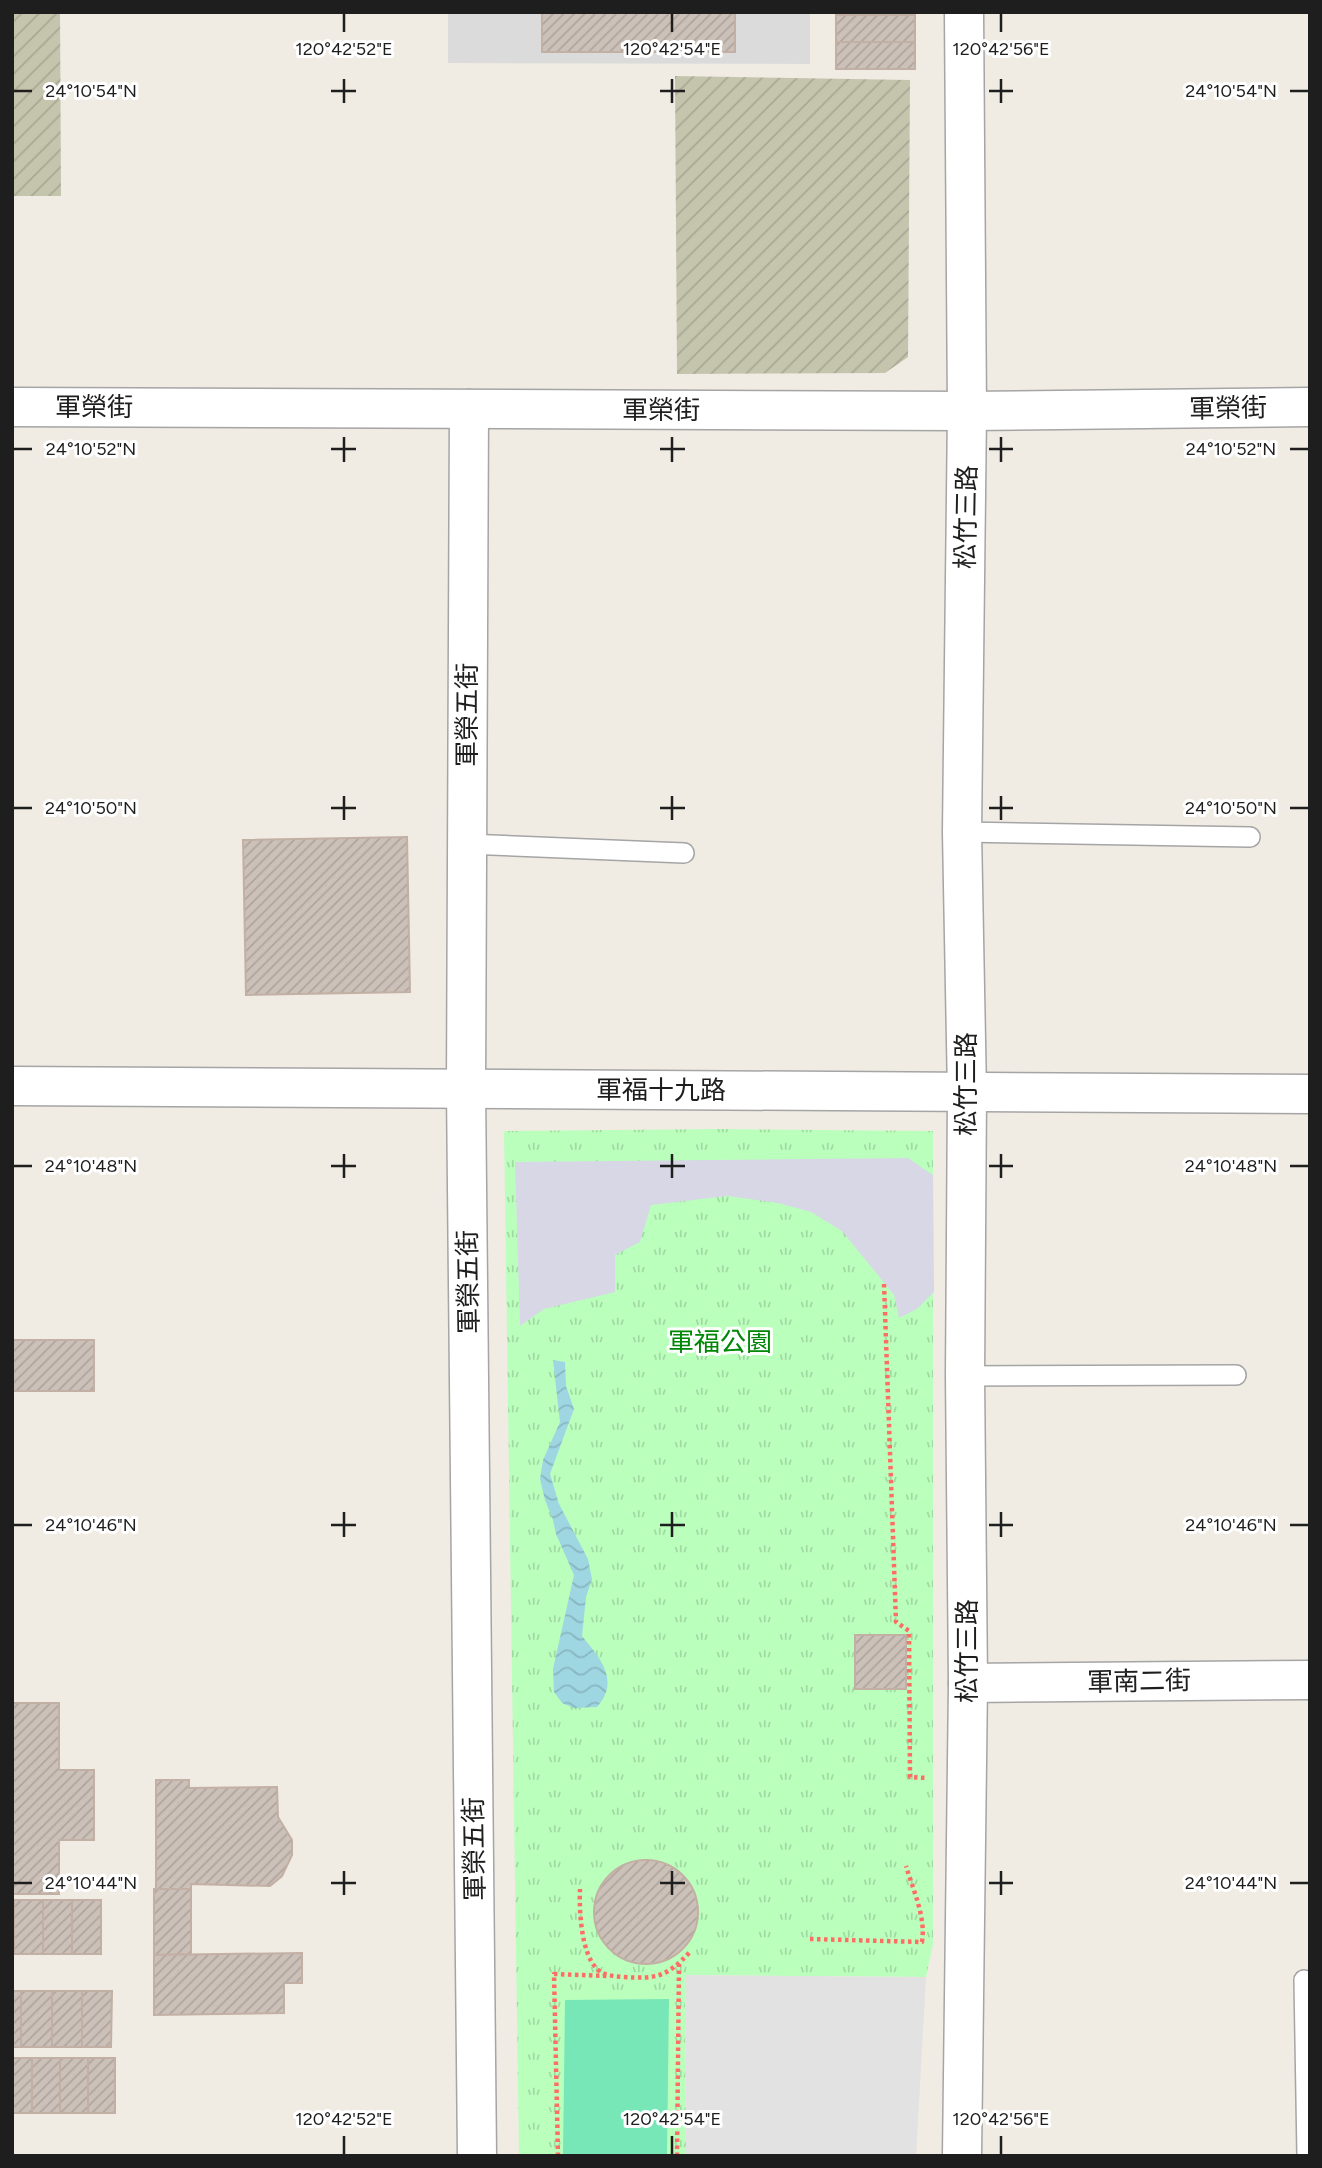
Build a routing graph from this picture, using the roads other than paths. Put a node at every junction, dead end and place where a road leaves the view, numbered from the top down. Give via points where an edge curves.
1 (964, 12) edge
2 (12, 407) edge
3 (1310, 407) edge
4 (469, 409) junction
5 (967, 411) junction
6 (962, 832) junction
7 (1250, 836) dead end
8 (466, 844) junction
9 (684, 853) dead end
10 (12, 1086) edge
11 (466, 1089) junction
12 (967, 1093) junction
13 (1310, 1094) edge
14 (1236, 1375) dead end
15 (965, 1376) junction
16 (1310, 1680) edge
17 (968, 1683) junction
18 (1304, 1980) dead end
19 (477, 2156) edge
20 (962, 2156) edge
21 (1307, 2156) edge

1 - 5 street, 松竹三路
2 - 4 street, 軍榮街
3 - 5 street, 軍榮街
4 - 5 street, 軍榮街
4 - 8 street, 軍榮五街
5 - 6 street, 松竹三路
6 - 7 lane
6 - 12 street, 松竹三路
8 - 9 lane
8 - 11 street, 軍榮五街
10 - 11 street, 軍福十九路
11 - 12 street, 軍福十九路
11 - 19 street, 軍榮五街
12 - 13 street, 軍福十九路
12 - 15 street, 松竹三路
14 - 15 lane
15 - 17 street, 松竹三路
16 - 17 street, 軍南二街
17 - 20 street, 松竹三路
18 - 21 lane

